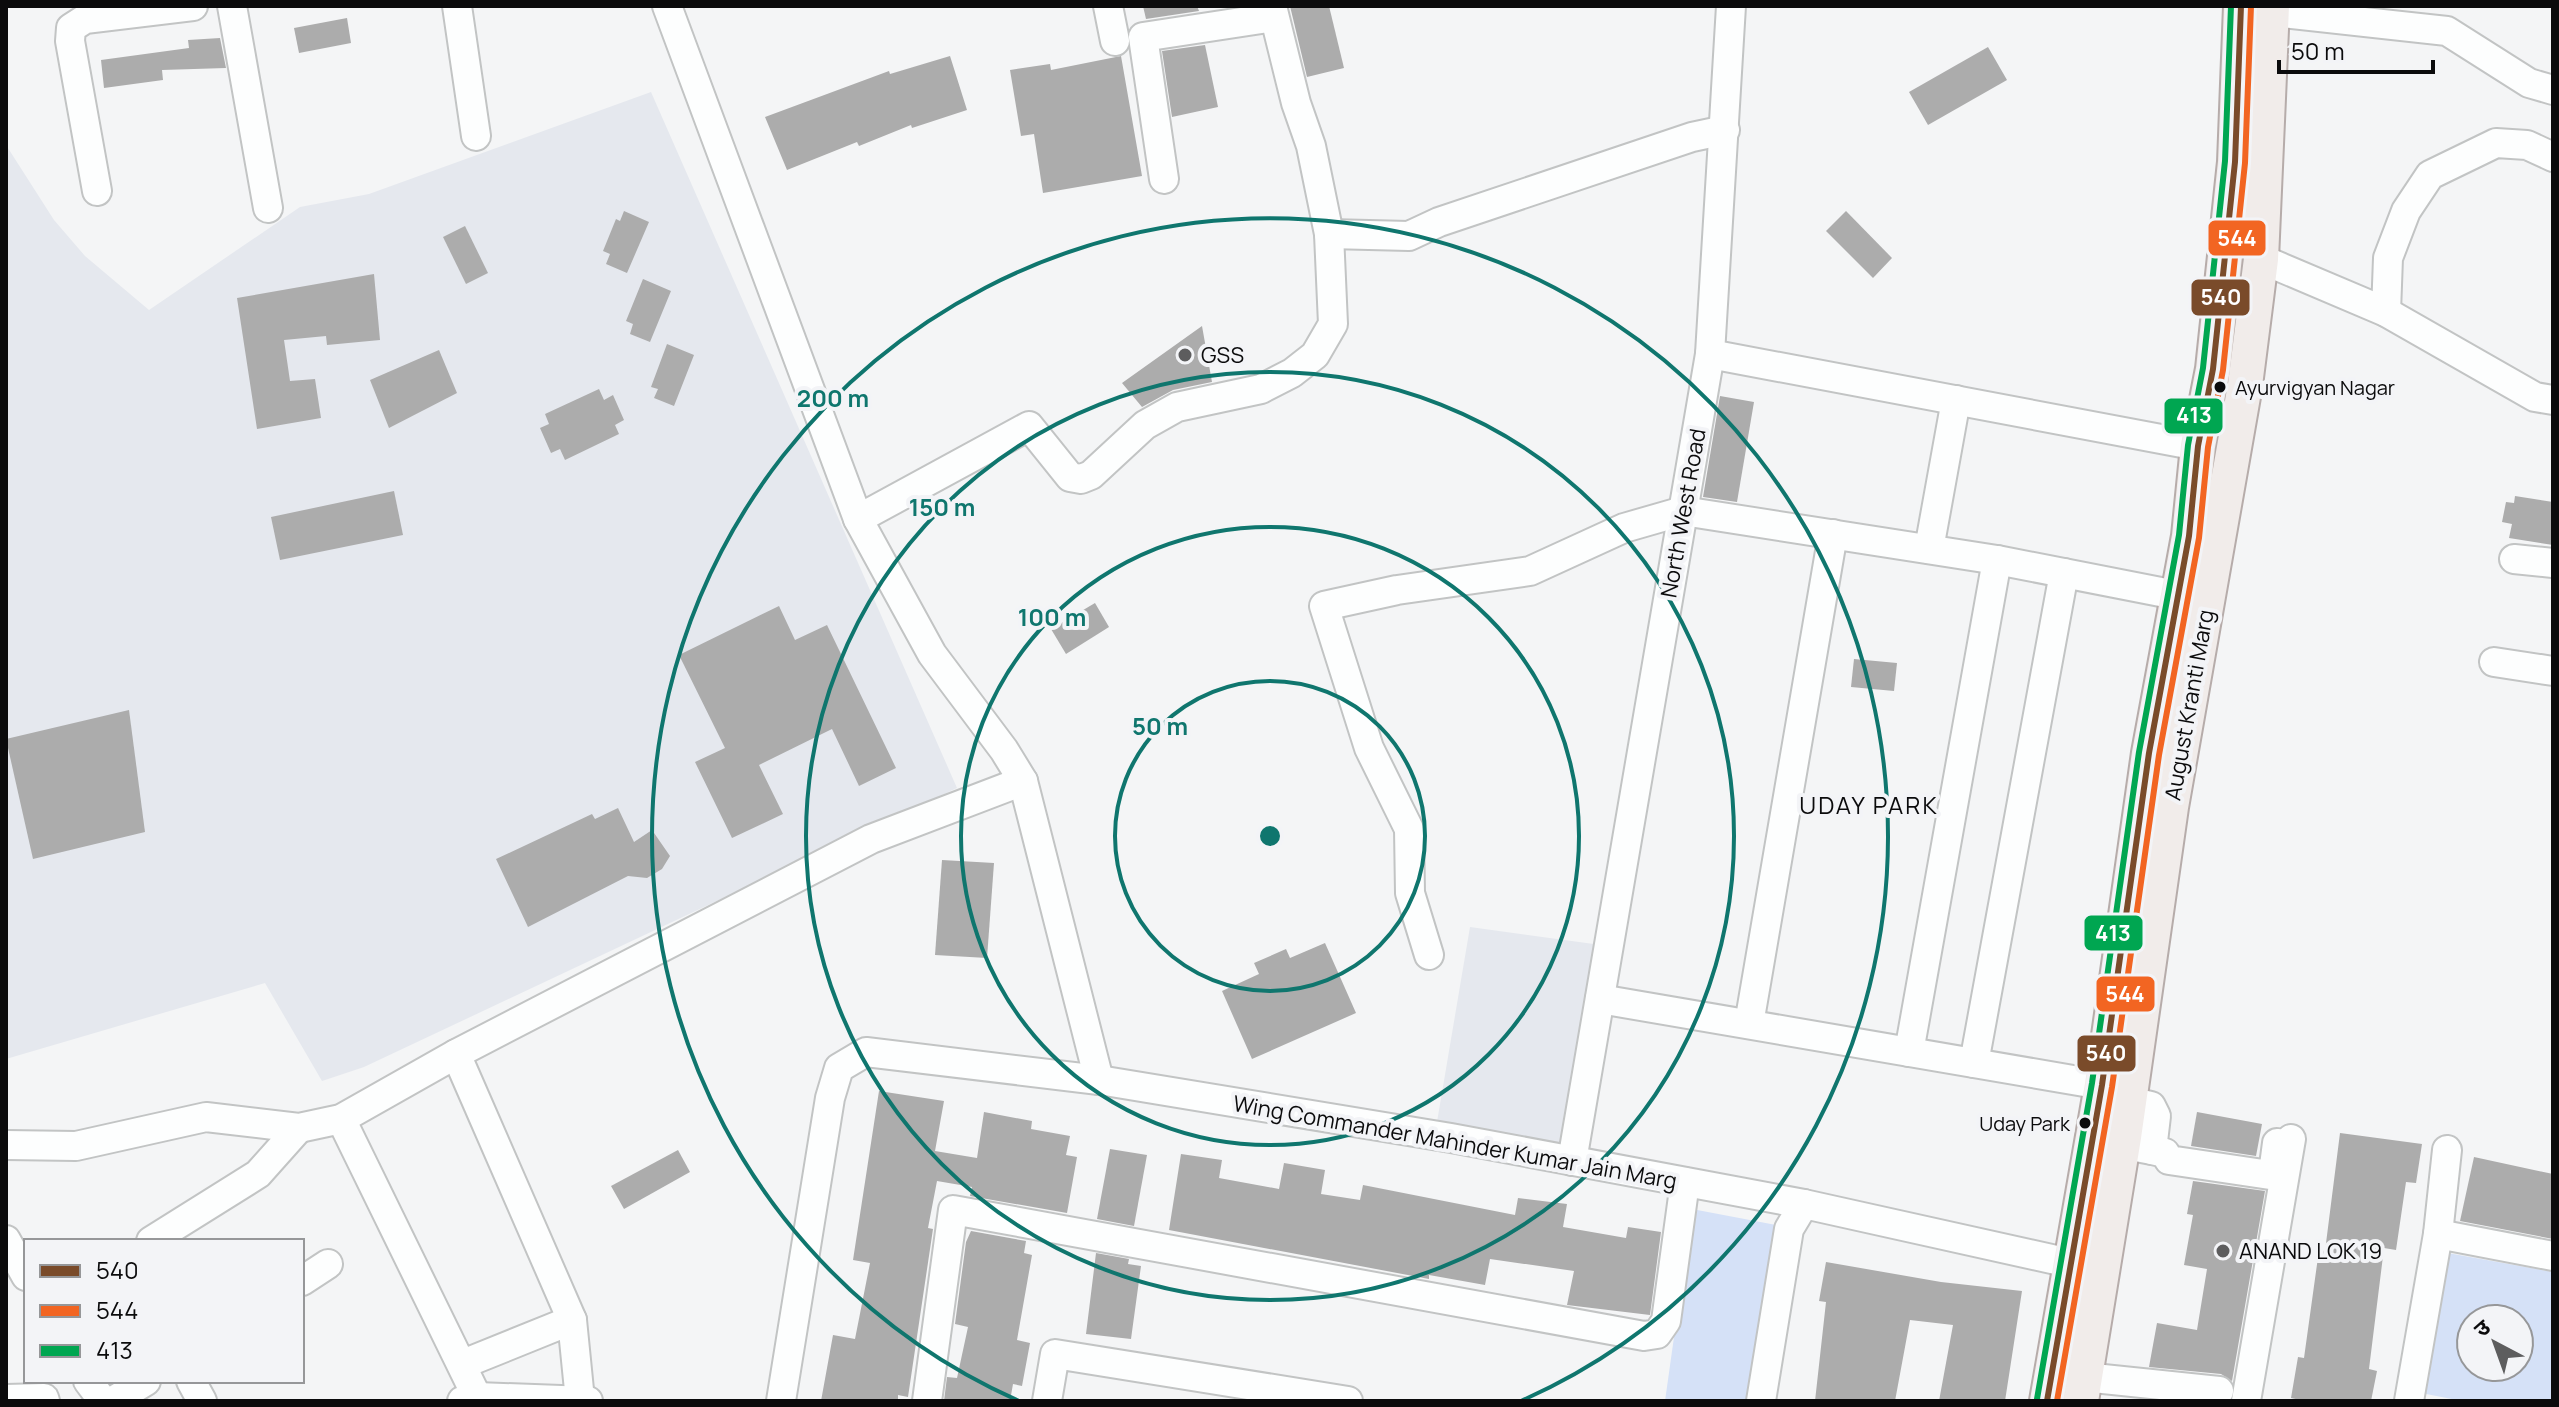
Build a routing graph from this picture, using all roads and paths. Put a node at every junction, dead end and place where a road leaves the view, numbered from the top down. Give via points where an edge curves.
1 (193, 6) edge
2 (232, 6) edge
3 (457, 6) edge
4 (667, 6) edge
5 (1108, 6) edge
6 (1731, 6) edge
7 (2262, 8) edge
8 (1273, 12) edge
9 (1115, 41) dead end
10 (2553, 90) edge
11 (1725, 130) junction
12 (476, 136) dead end
13 (2553, 157) edge
14 (1164, 179) dead end
15 (97, 191) dead end
16 (268, 208) dead end
17 (1329, 234) junction
18 (2261, 259) junction
19 (2386, 312) junction
20 (1710, 354) junction
21 (1956, 400) junction
22 (2553, 400) edge
23 (2198, 446) junction
24 (1683, 511) junction
25 (858, 519) junction
26 (1833, 534) junction
27 (1929, 549) junction
28 (2514, 559) dead end
29 (1997, 560) junction
30 (2553, 563) edge
31 (2064, 573) junction
32 (2176, 595) junction
33 (2494, 662) dead end
34 (2553, 671) edge
35 (1023, 781) junction
36 (1429, 955) dead end
37 (1600, 999) junction
38 (1749, 1024) junction
39 (1909, 1052) junction
40 (456, 1054) junction
41 (1974, 1063) junction
42 (1099, 1080) junction
43 (2129, 1101) junction
44 (341, 1119) junction
45 (299, 1128) junction
46 (6, 1145) edge
47 (2147, 1149) junction
48 (2447, 1150) dead end
49 (1572, 1161) junction
50 (1685, 1182) junction
51 (1804, 1204) junction
52 (2438, 1234) junction
53 (154, 1239) edge
54 (6, 1240) edge
55 (2553, 1256) edge
56 (328, 1264) dead end
57 (2085, 1267) junction
58 (24, 1272) edge
59 (304, 1280) edge
60 (572, 1320) junction
61 (463, 1364) junction
62 (90, 1383) edge
63 (143, 1383) edge
64 (192, 1383) edge
65 (2083, 1389) edge
66 (2219, 1391) dead end
67 (1230, 1392) edge
68 (6, 1399) edge
69 (469, 1399) edge
70 (47, 1400) edge
71 (584, 1400) edge
72 (103, 1401) edge
73 (113, 1401) edge
74 (202, 1401) edge
75 (781, 1401) edge
76 (927, 1401) edge
77 (1047, 1401) edge
78 (1348, 1401) edge
79 (1761, 1401) edge
80 (2047, 1401) edge
81 (2246, 1401) edge
82 (2409, 1401) edge

1 - 15 street via 85,19 71,28
2 - 16 street
3 - 12 street
4 - 25 street
5 - 9 street
6 - 11 street, North West Road
7 - 10 street via 2447,31 2529,83
7 - 18 main road, August Kranti Marg
7 - 23 main road, August Kranti Marg via 2235,162 2213,369
8 - 14 street via 1143,37
8 - 17 street via 1311,146
11 - 17 street via 1409,236
11 - 20 street, North West Road
13 - 19 street via 2527,145 2496,143 2430,175 2406,211 2388,258
17 - 25 street via 1333,324 1315,355 1277,382 1177,407 1145,425 1081,479 1070,477 1038,432 1029,426 1019,428
18 - 19 street
18 - 43 main road, August Kranti Marg via 2245,385 2171,807
19 - 22 street via 2535,397
20 - 21 street
20 - 24 street, North West Road
21 - 23 street
21 - 27 street
23 - 32 main road, August Kranti Marg via 2189,536
24 - 26 street
24 - 36 street via 1624,528 1530,571 1324,606 1369,748 1409,829 1410,893
24 - 37 street, North West Road
25 - 35 street via 932,654
26 - 27 street
26 - 38 street
27 - 29 street
28 - 30 street
29 - 31 street
29 - 39 street
31 - 32 street
31 - 41 street
32 - 43 main road, August Kranti Marg via 2149,753
33 - 34 street
35 - 40 street via 871,839
35 - 42 street
37 - 38 street
37 - 49 street, North West Road
38 - 39 street
39 - 41 street
40 - 44 street
40 - 60 street
41 - 43 street
42 - 49 street, Wing Commander Mahinder Kumar Jain Marg
42 - 75 street, Wing Commander Mahinder Kumar Jain Marg via 866,1052 839,1068
43 - 47 main road, August Kranti Marg
43 - 57 main road, August Kranti Marg
44 - 45 street
44 - 61 street
45 - 46 street via 206,1117 76,1146
45 - 53 street via 258,1174
47 - 57 main road, August Kranti Marg
47 - 81 street via 2169,1160 2270,1175 2284,1139
48 - 52 street
49 - 50 street, Wing Commander Mahinder Kumar Jain Marg
50 - 51 street, Wing Commander Mahinder Kumar Jain Marg
50 - 76 street via 1666,1321 1657,1334 1644,1336 953,1210
51 - 57 street, Wing Commander Mahinder Kumar Jain Marg
51 - 79 street via 1789,1229
52 - 55 street
52 - 82 street
54 - 58 street
56 - 59 street
57 - 65 main road, August Kranti Marg
57 - 80 main road, August Kranti Marg
60 - 61 street
60 - 71 street
61 - 69 street
62 - 72 street
63 - 73 street
64 - 74 street
65 - 66 street
67 - 77 street via 1055,1354
67 - 78 street
68 - 70 street
69 - 71 street

